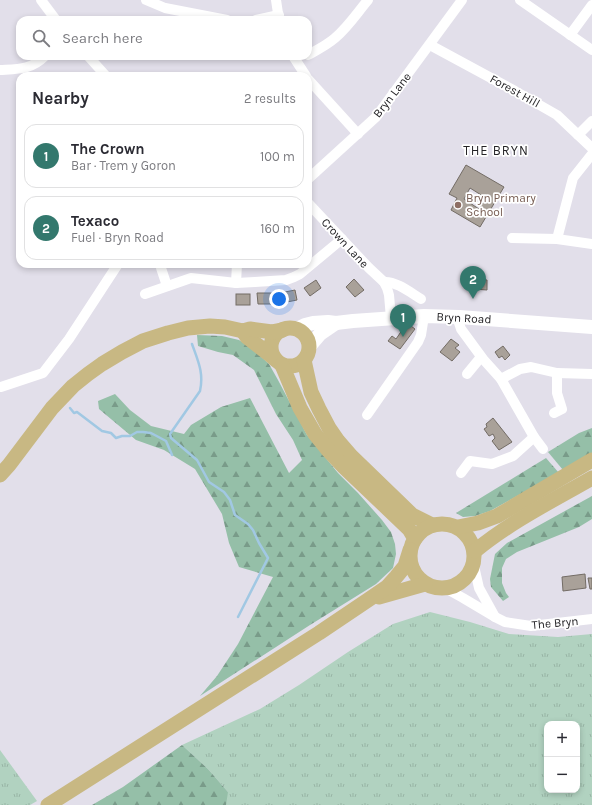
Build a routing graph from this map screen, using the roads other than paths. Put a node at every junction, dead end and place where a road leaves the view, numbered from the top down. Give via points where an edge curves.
1 (41, 0) edge
2 (146, 0) edge
3 (276, 0) edge
4 (368, 0) edge
5 (462, 0) edge
6 (520, 0) edge
7 (592, 5) edge
8 (53, 16) edge
9 (204, 16) edge
10 (279, 16) edge
11 (570, 35) junction
12 (430, 45) junction
13 (592, 50) edge
14 (312, 53) edge
15 (41, 60) edge
16 (92, 60) edge
17 (296, 60) edge
18 (0, 70) edge
19 (102, 72) edge
20 (303, 72) edge
21 (312, 83) edge
22 (592, 121) edge
23 (358, 134) junction
24 (578, 135) junction
25 (592, 148) edge
26 (592, 154) edge
27 (312, 175) edge
28 (312, 207) edge
29 (512, 238) dead end
30 (342, 239) junction
31 (558, 239) junction
32 (592, 244) edge
33 (312, 264) edge
34 (115, 268) edge
35 (161, 268) dead end
36 (237, 268) edge
37 (307, 268) edge
38 (384, 282) junction
39 (236, 283) junction
40 (167, 286) junction
41 (145, 294) dead end
42 (421, 299) dead end
43 (424, 316) junction
44 (459, 317) junction
45 (391, 318) junction
46 (336, 323) junction
47 (592, 327) edge
48 (290, 330) junction
49 (243, 331) junction
50 (307, 354) junction
51 (481, 357) junction
52 (280, 363) junction
53 (557, 373) junction
54 (467, 374) dead end
55 (592, 374) edge
56 (501, 379) junction
57 (1, 387) edge
58 (554, 413) dead end
59 (367, 415) dead end
60 (534, 437) junction
61 (543, 449) dead end
62 (592, 460) edge
63 (461, 473) dead end
64 (0, 475) edge
65 (592, 478) edge
66 (432, 525) junction
67 (458, 527) junction
68 (413, 544) junction
69 (474, 558) junction
70 (425, 584) junction
71 (445, 588) junction
72 (368, 600) junction
73 (495, 618) junction
74 (592, 619) edge
75 (48, 805) edge

1 - 8 street
2 - 9 street via 165,8
3 - 10 street
4 - 14 street via 334,39
5 - 12 street, Bryn Lane
6 - 11 street
7 - 11 street
11 - 13 street
12 - 23 street, Bryn Lane via 376,117
12 - 24 street, Forest Hill via 557,115
15 - 18 street via 25,69
16 - 19 street
17 - 20 street
21 - 23 street
22 - 24 street
23 - 27 street, Bryn Lane
24 - 25 street, Forest Hill
26 - 31 street via 574,178
28 - 30 street, Crown Lane
29 - 31 street
30 - 33 street
30 - 38 street, Crown Lane
31 - 32 street
34 - 57 street via 44,373
35 - 40 street
36 - 39 street
37 - 39 street via 286,280
38 - 42 street, Crown Lane via 395,284
38 - 45 street, Crown Lane via 389,295
39 - 40 street via 191,278
40 - 41 street
43 - 44 street, Bryn Road
43 - 45 street, Bryn Road
43 - 59 street via 418,342
44 - 47 street, Bryn Road
44 - 51 street via 461,329
45 - 46 street, Bryn Road
46 - 48 street, Bryn Road via 312,323
46 - 50 street, Bryn Road via 320,334
48 - 49 main road
48 - 50 main road via 304,334 308,339
48 - 52 main road via 279,332 271,344 273,356
49 - 52 main road
49 - 64 main road via 210,326 188,328 143,341 122,352 72,386
50 - 52 main road via 299,364 293,366
50 - 66 main road via 311,392 338,441 412,515
51 - 54 street
51 - 56 street
52 - 68 main road via 315,434 344,467 409,529
53 - 55 street
53 - 56 street via 531,367 520,369
53 - 58 street via 557,393 562,409
56 - 60 street
60 - 61 street
60 - 63 street via 513,456 492,464 470,461
62 - 67 main road via 497,516
65 - 69 main road via 491,538
66 - 67 main road via 449,524
66 - 68 main road via 422,531
67 - 69 main road via 472,541
68 - 70 main road via 410,560 418,577
68 - 72 main road via 405,566 396,578
69 - 71 main road via 469,574 463,581
69 - 73 street via 479,588
70 - 71 main road
70 - 72 main road
71 - 73 street, The Bryn
72 - 75 main road
73 - 74 street, The Bryn via 530,626

